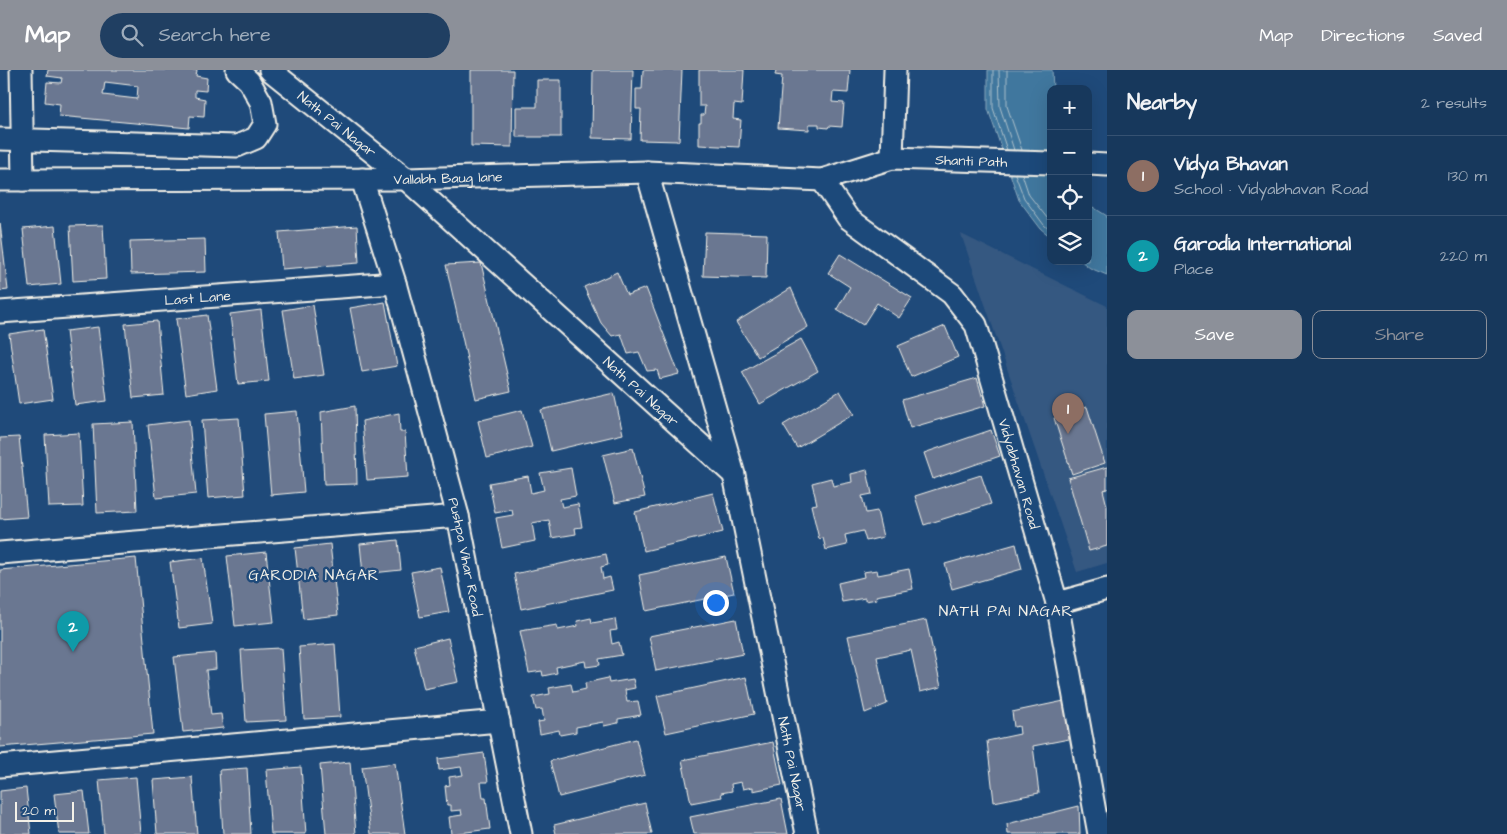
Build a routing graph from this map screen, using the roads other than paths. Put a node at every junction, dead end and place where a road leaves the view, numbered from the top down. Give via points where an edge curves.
1 (21, 70) edge
2 (237, 70) edge
3 (270, 70) edge
4 (895, 70) edge
5 (0, 139) edge
6 (22, 140) junction
7 (197, 144) junction
8 (892, 158) junction
9 (1047, 163) edge
10 (1092, 164) edge
11 (1107, 165) edge
12 (647, 172) junction
13 (196, 179) junction
14 (362, 179) junction
15 (406, 179) junction
16 (0, 180) edge
17 (23, 180) junction
18 (822, 180) junction
19 (395, 283) junction
20 (0, 312) edge
21 (734, 474) junction
22 (458, 516) junction
23 (0, 553) edge
24 (1107, 589) edge
25 (1057, 603) junction
26 (498, 721) junction
27 (0, 766) edge
28 (521, 834) edge
29 (807, 834) edge
30 (1099, 834) edge

1 - 6 street
2 - 7 street via 249,81 261,102 265,124 256,138 237,146
3 - 15 street, Nath Pai Nagar
4 - 8 street
5 - 6 street
6 - 7 street
6 - 17 street
7 - 13 street
8 - 9 street, Shanti Path
8 - 18 street, Vallabh Baug lane
10 - 11 street
12 - 15 street, Vallabh Baug lane
12 - 18 street, Vallabh Baug lane
12 - 21 street
13 - 14 street, Vallabh Baug lane
13 - 17 street, Vallabh Baug lane
14 - 15 street, Vallabh Baug lane
14 - 19 street, Pushpa Vihar Road
15 - 21 street, Nath Pai Nagar
16 - 17 street, Vallabh Baug lane
18 - 25 street, Vidyabhavan Road via 848,218 952,294 976,324
19 - 20 street, Last Lane
19 - 22 street, Pushpa Vihar Road
21 - 29 street, Nath Pai Nagar
22 - 23 street
22 - 26 street, Pushpa Vihar Road
24 - 25 street
25 - 30 street, Vidyabhavan Road
26 - 27 street
26 - 28 street, Pushpa Vihar Road

